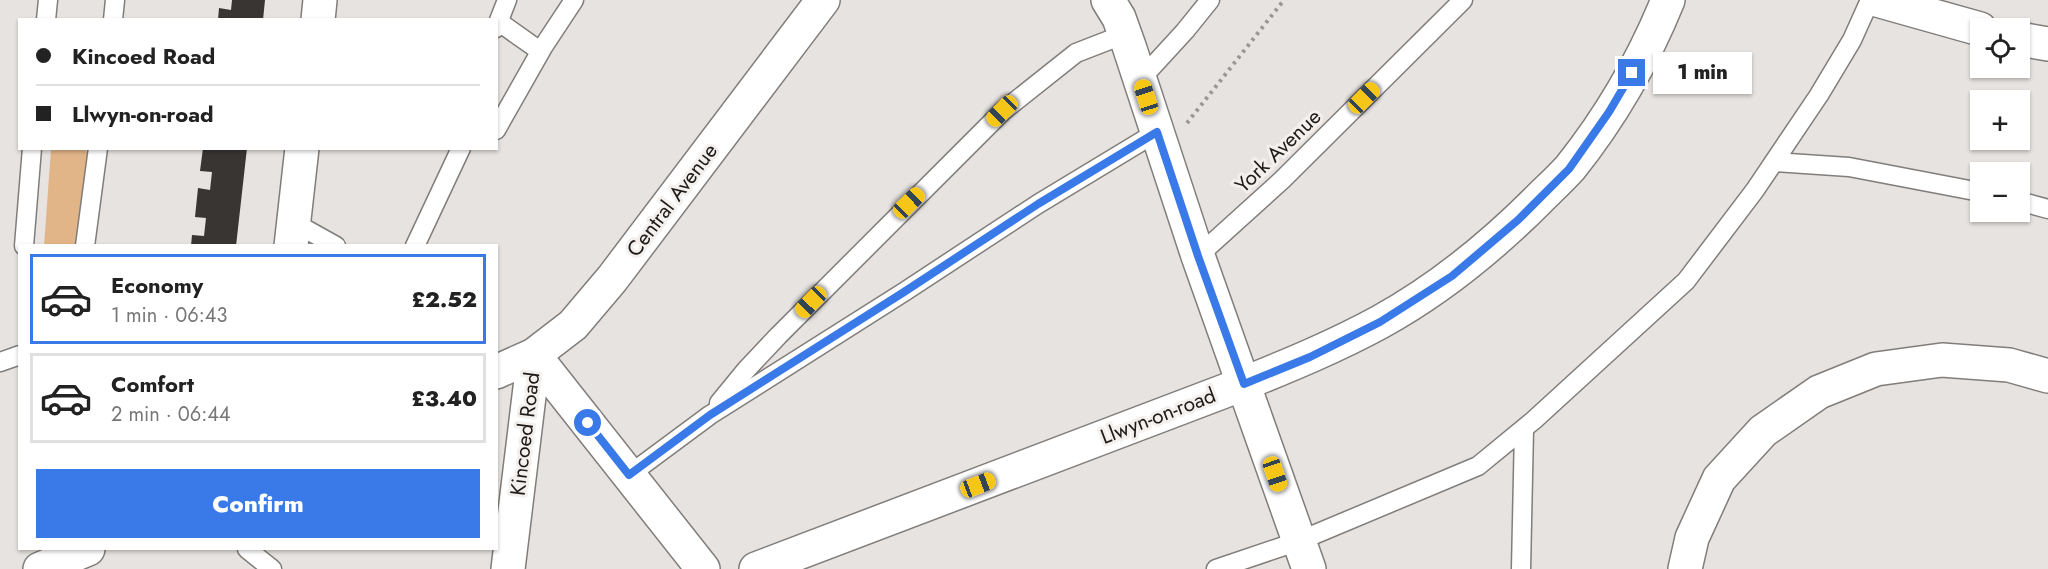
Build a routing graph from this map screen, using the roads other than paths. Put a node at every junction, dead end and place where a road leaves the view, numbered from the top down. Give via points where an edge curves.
1 (48, 0) edge
2 (115, 0) edge
3 (320, 0) edge
4 (507, 0) edge
5 (574, 0) edge
6 (823, 0) edge
7 (1210, 0) edge
8 (1463, 0) edge
9 (1668, 0) edge
10 (1870, 0) edge
11 (1877, 0) edge
12 (1111, 1) edge
13 (46, 18) edge
14 (113, 18) edge
15 (318, 18) edge
16 (498, 25) edge
17 (1970, 26) edge
18 (1125, 34) junction
19 (2030, 41) edge
20 (2048, 44) edge
21 (540, 51) junction
22 (1140, 80) junction
23 (498, 126) edge
24 (1160, 142) junction
25 (32, 150) edge
26 (98, 150) edge
27 (302, 150) edge
28 (461, 150) edge
29 (1774, 162) junction
30 (1970, 190) edge
31 (2030, 204) edge
32 (2048, 209) edge
33 (292, 234) edge
34 (24, 244) edge
35 (85, 244) edge
36 (329, 244) edge
37 (416, 244) edge
38 (1198, 256) junction
39 (534, 355) junction
40 (18, 356) edge
41 (0, 362) edge
42 (498, 371) edge
43 (2048, 376) edge
44 (1244, 384) junction
45 (710, 415) junction
46 (1524, 429) junction
47 (629, 475) junction
48 (86, 550) edge
49 (248, 550) edge
50 (1304, 555) edge
51 (40, 569) edge
52 (272, 569) edge
53 (508, 569) edge
54 (703, 569) edge
55 (756, 569) edge
56 (1216, 569) edge
57 (1521, 569) edge
58 (1685, 569) edge

1 - 13 lane
2 - 14 lane
3 - 15 street
4 - 16 lane
5 - 21 lane
6 - 39 street, Central Avenue via 612,279 573,325
7 - 22 lane
8 - 38 lane, York Avenue via 1282,180
9 - 44 street, Llwyn-on-road via 1654,35 1609,112 1569,169 1518,220 1452,276 1380,322
10 - 29 lane via 1820,95
11 - 17 street
12 - 18 street
16 - 21 lane
18 - 22 street
18 - 45 lane via 1076,53 1002,111 778,336
19 - 20 street
21 - 23 lane
22 - 24 street
24 - 38 street
24 - 45 lane via 1038,204
25 - 34 lane
26 - 35 lane
27 - 33 street
28 - 37 lane
29 - 30 lane via 1849,167
29 - 46 lane via 1686,281
31 - 32 lane
33 - 36 lane
38 - 44 street
39 - 42 street, Central Avenue
39 - 47 street, Kincoed Road
39 - 53 street, Kincoed Road
40 - 41 lane
43 - 58 street via 2010,365 1942,360 1876,369 1819,392 1763,431 1719,479 1692,538
44 - 50 street
44 - 55 street, Llwyn-on-road
45 - 47 lane
46 - 50 lane via 1478,466
46 - 57 lane
47 - 54 street, Kincoed Road
48 - 51 street
49 - 52 lane
50 - 56 lane

